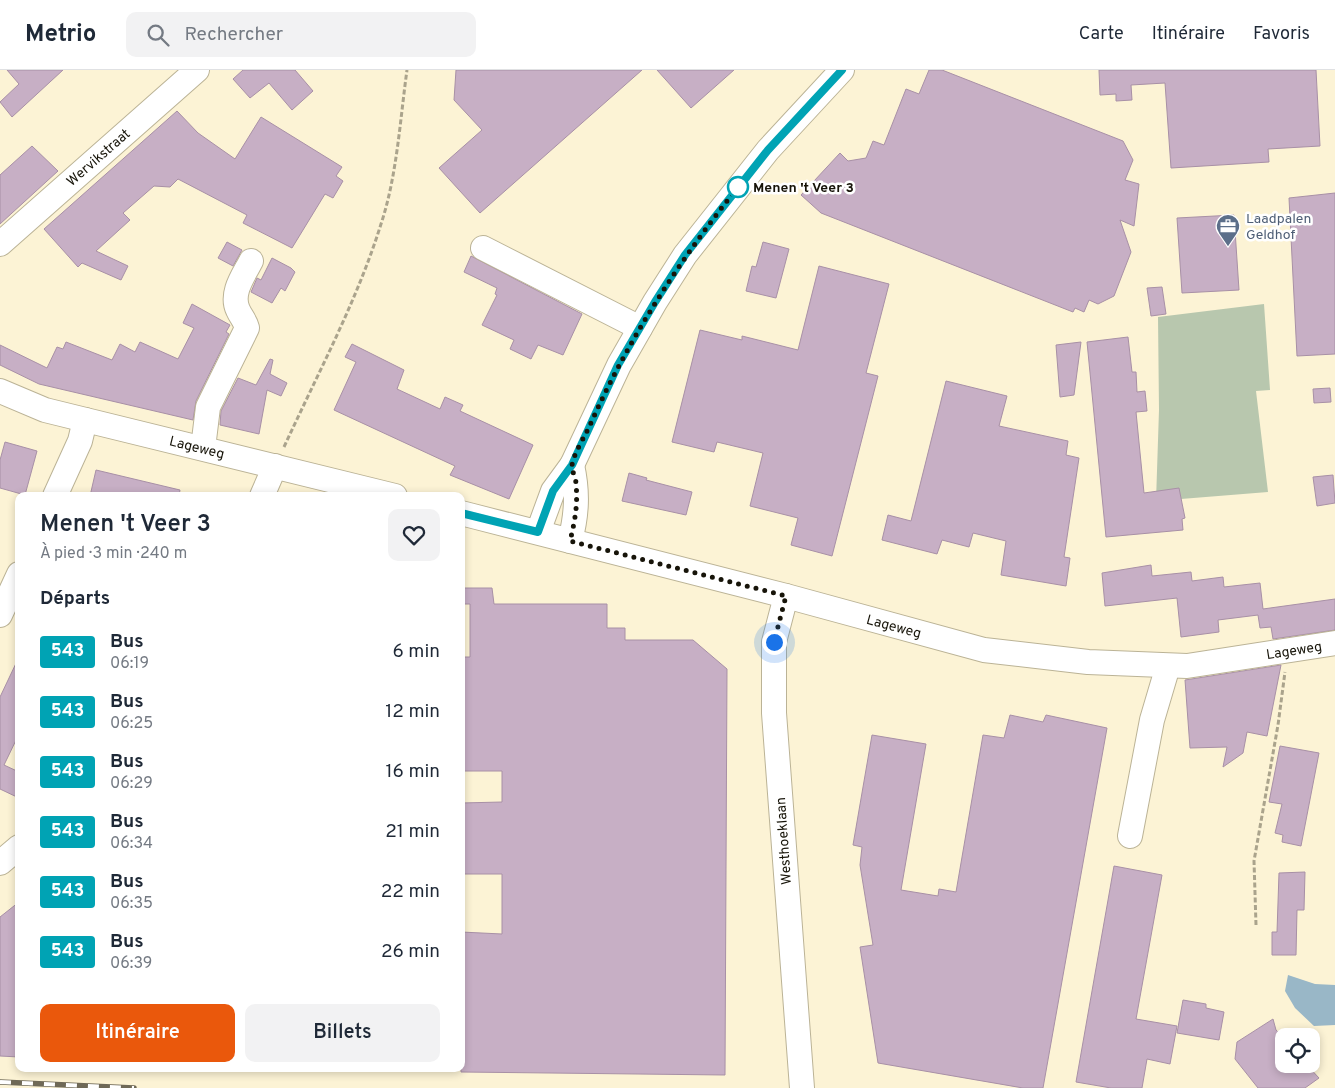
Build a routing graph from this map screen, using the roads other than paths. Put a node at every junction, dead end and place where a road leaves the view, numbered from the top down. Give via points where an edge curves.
1 (197, 70) edge
2 (842, 70) edge
3 (0, 244) edge
4 (482, 248) dead end
5 (251, 261) dead end
6 (640, 328) junction
7 (0, 391) edge
8 (85, 420) junction
9 (203, 448) junction
10 (572, 465) junction
11 (275, 466) junction
12 (57, 492) edge
13 (264, 492) edge
14 (379, 492) edge
15 (465, 514) edge
16 (538, 532) junction
17 (570, 541) junction
18 (15, 582) edge
19 (786, 596) junction
20 (0, 614) edge
21 (1335, 643) edge
22 (1168, 666) junction
23 (1130, 836) dead end
24 (15, 850) edge
25 (0, 863) edge
26 (802, 1079) edge

1 - 3 street, Wervikstraat
2 - 6 street via 768,150 724,204 685,255
4 - 6 street
5 - 9 street via 235,298 247,328 208,407
6 - 10 street via 618,365
7 - 8 street, Lageweg via 45,410
8 - 9 street, Lageweg
8 - 12 street via 80,441
9 - 11 street, Lageweg
10 - 16 street via 553,491
10 - 17 street via 577,514
11 - 13 street
11 - 14 street, Lageweg
15 - 16 street, Lageweg
16 - 17 street, Lageweg
17 - 19 street, Lageweg
18 - 20 street
19 - 22 street, Lageweg via 984,650 1088,662
19 - 26 street, Westhoeklaan via 774,642 774,713
21 - 22 street, Lageweg
22 - 23 street via 1152,720
24 - 25 street

